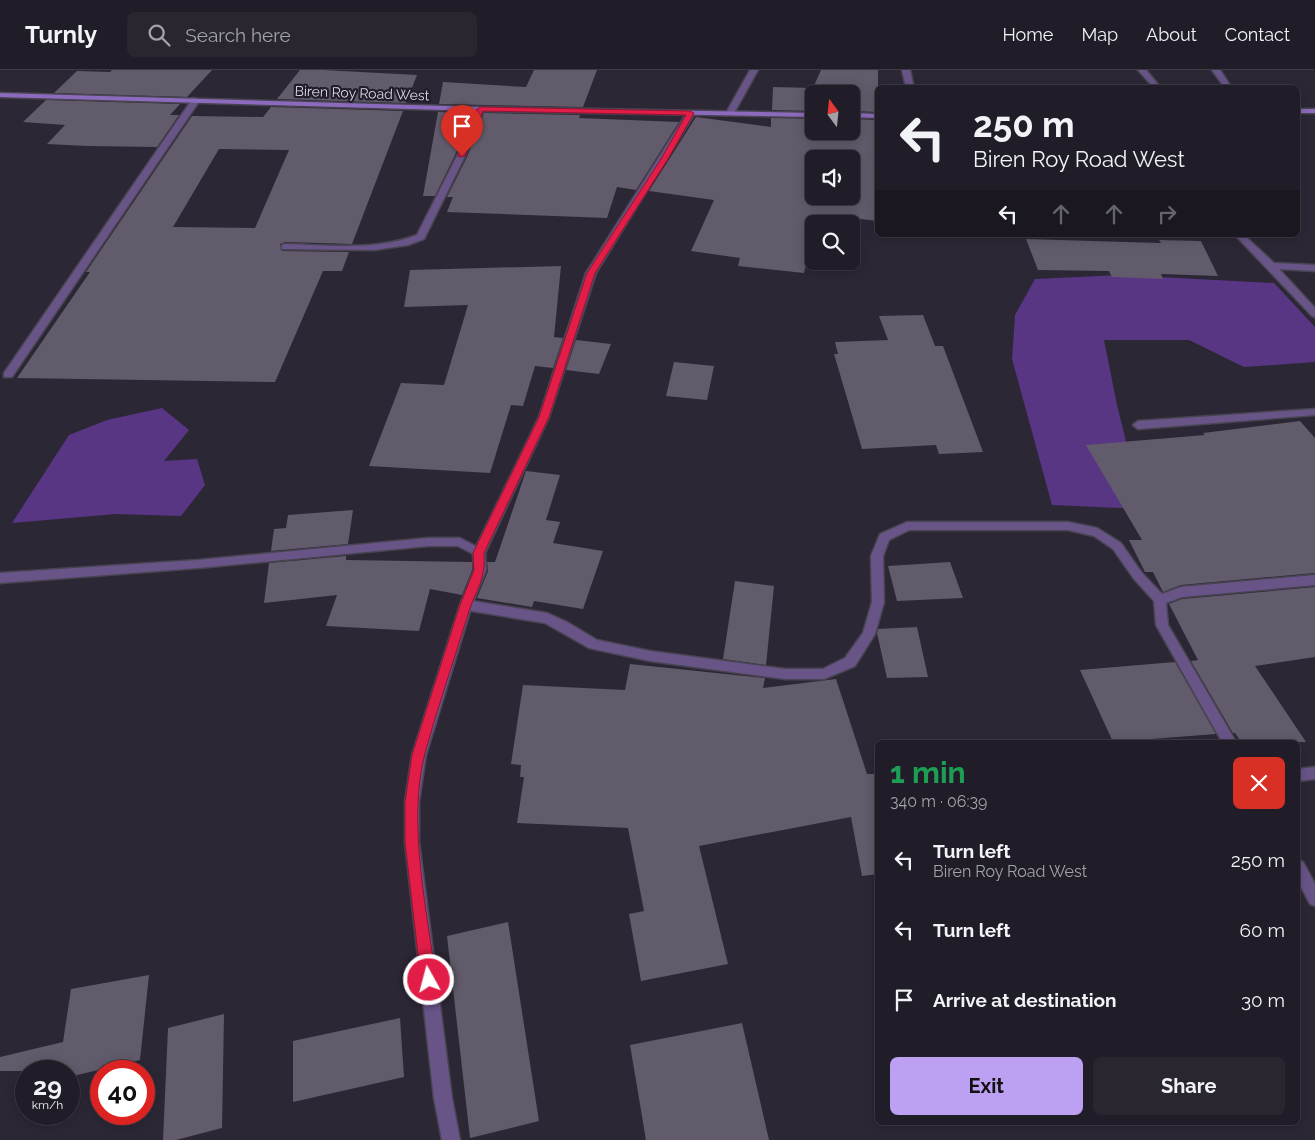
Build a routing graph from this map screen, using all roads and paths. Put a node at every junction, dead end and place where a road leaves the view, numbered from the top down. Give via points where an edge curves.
1 (754, 70) edge
2 (906, 70) edge
3 (1142, 70) edge
4 (1216, 70) edge
5 (909, 85) edge
6 (1155, 85) edge
7 (1226, 85) edge
8 (0, 95) edge
9 (196, 100) junction
10 (480, 109) junction
11 (1315, 110) edge
12 (1300, 111) edge
13 (690, 113) junction
14 (730, 113) junction
15 (805, 114) edge
16 (860, 115) edge
17 (875, 116) edge
18 (1240, 237) edge
19 (285, 247) dead end
20 (1272, 266) junction
21 (1315, 268) edge
22 (1315, 314) edge
23 (8, 375) dead end
24 (1315, 412) edge
25 (1138, 425) dead end
26 (478, 553) junction
27 (0, 578) edge
28 (1315, 580) edge
29 (1160, 600) junction
30 (466, 605) junction
31 (1228, 740) edge
32 (1315, 773) edge
33 (1300, 775) edge
34 (1300, 871) edge
35 (1315, 899) edge
36 (451, 1140) edge

1 - 14 street
2 - 5 street
3 - 6 street
4 - 7 street
8 - 9 main road, Biren Roy Road West
9 - 10 main road, Biren Roy Road West
9 - 23 street
10 - 13 main road, Biren Roy Road West
10 - 19 street via 462,156 421,237 390,246
11 - 12 main road
13 - 14 main road, Biren Roy Road West
13 - 26 street via 591,273 544,417
14 - 15 main road, Biren Roy Road West
16 - 17 main road
18 - 20 street
20 - 21 street
20 - 22 street
24 - 25 street
26 - 27 street via 460,542 428,542 198,564
26 - 30 street via 480,570
28 - 29 street via 1181,592
29 - 30 street via 1117,546 1098,532 1068,526 907,526 884,537 877,556 878,602 869,634 850,662 824,674 785,674 650,656 594,644 547,618
29 - 31 street via 1162,625
30 - 36 street via 418,755 412,802 412,842
32 - 33 street
34 - 35 street

